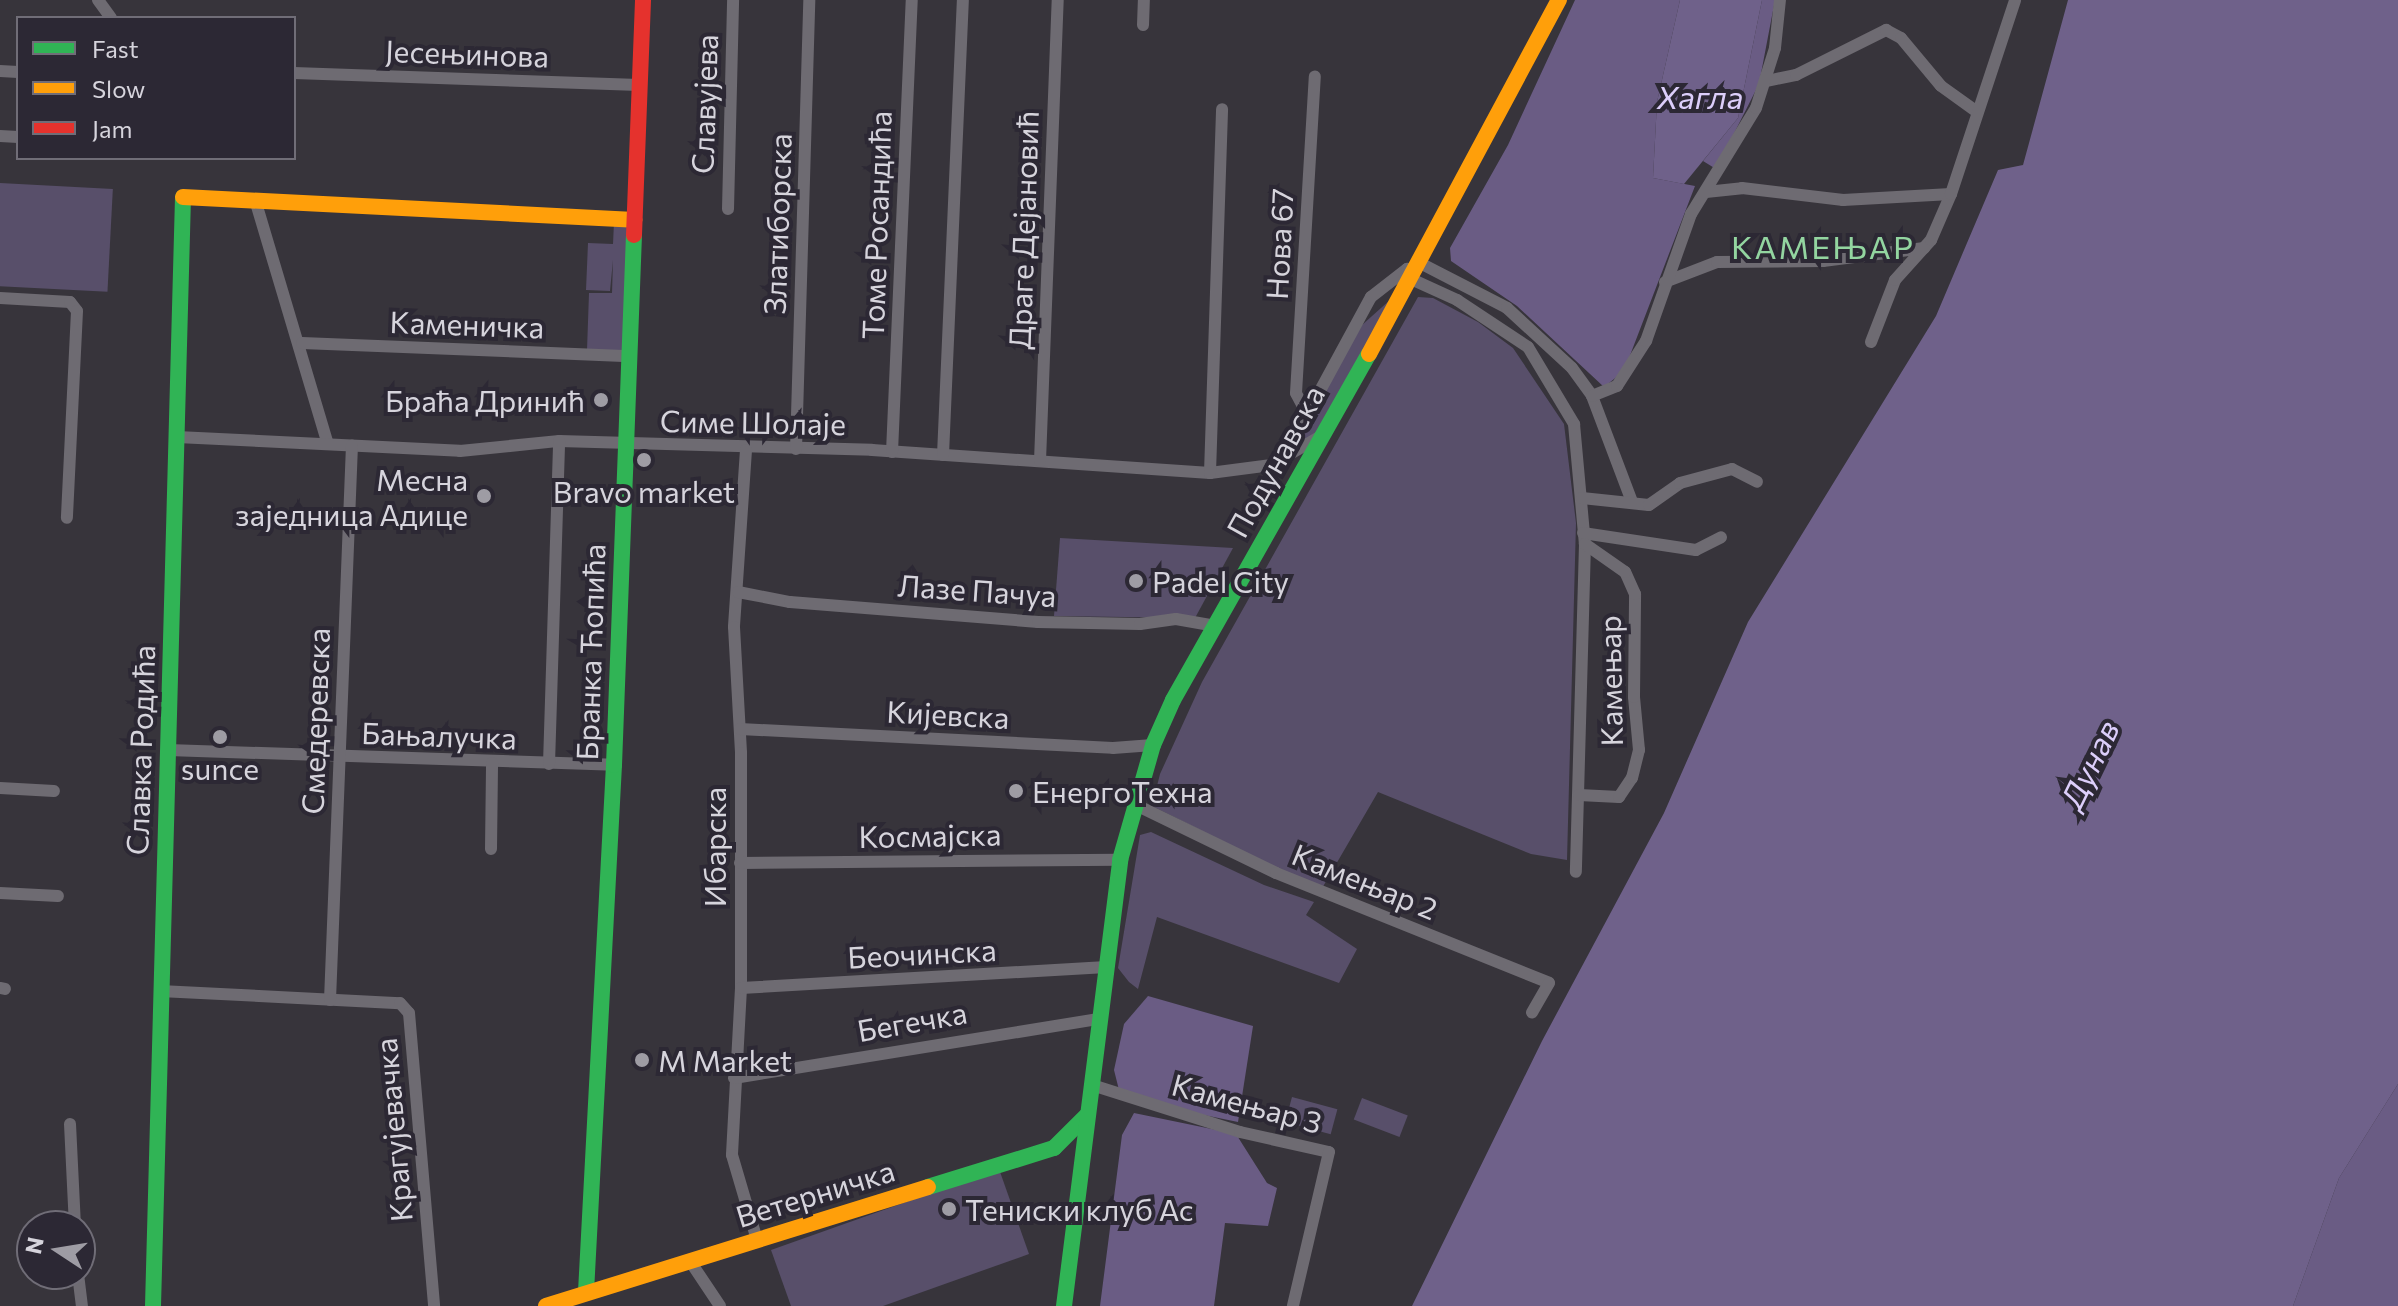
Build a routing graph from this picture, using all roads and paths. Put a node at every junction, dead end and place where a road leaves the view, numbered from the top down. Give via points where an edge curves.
1 (643, 0) edge
2 (733, 0) edge
3 (809, 0) edge
4 (912, 0) edge
5 (963, 0) edge
6 (1058, 0) edge
7 (1144, 0) edge
8 (1559, 0) edge
9 (1780, 0) edge
10 (2015, 0) edge
11 (1143, 25) dead end
12 (296, 73) edge
13 (1315, 77) dead end
14 (1767, 81) junction
15 (639, 85) junction
16 (1222, 109) dead end
17 (1977, 112) junction
18 (1706, 192) junction
19 (1951, 194) junction
20 (256, 203) junction
21 (728, 209) dead end
22 (634, 220) junction
23 (1924, 248) junction
24 (1416, 271) junction
25 (1665, 282) junction
26 (0, 298) edge
27 (1871, 342) dead end
28 (302, 343) junction
29 (630, 356) junction
30 (1592, 396) junction
31 (1306, 412) junction
32 (1321, 436) junction
33 (177, 437) junction
34 (327, 441) junction
35 (559, 441) junction
36 (352, 445) junction
37 (626, 445) junction
38 (796, 449) junction
39 (746, 450) junction
40 (892, 452) junction
41 (943, 455) junction
42 (1283, 457) junction
43 (1040, 461) junction
44 (1210, 473) junction
45 (1757, 482) dead end
46 (1582, 498) junction
47 (1632, 502) junction
48 (67, 518) dead end
49 (1721, 537) dead end
50 (1584, 538) junction
51 (738, 592) junction
52 (1214, 626) junction
53 (740, 729) junction
54 (1153, 745) junction
55 (168, 750) junction
56 (339, 758) junction
57 (492, 763) junction
58 (549, 764) junction
59 (614, 765) junction
60 (0, 788) edge
61 (54, 791) dead end
62 (1579, 795) junction
63 (1134, 804) junction
64 (491, 849) dead end
65 (1120, 860) junction
66 (740, 863) junction
67 (1576, 872) dead end
68 (0, 893) edge
69 (58, 896) dead end
70 (1106, 967) junction
71 (741, 988) junction
72 (160, 991) junction
73 (330, 1000) junction
74 (1532, 1013) dead end
75 (1100, 1019) junction
76 (734, 1078) junction
77 (1092, 1085) junction
78 (1089, 1113) junction
79 (70, 1124) dead end
80 (74, 1210) edge
81 (757, 1240) junction
82 (690, 1261) junction
83 (584, 1299) edge
84 (153, 1306) edge
85 (434, 1306) edge
86 (546, 1306) edge
87 (720, 1306) edge
88 (1064, 1306) edge
89 (1293, 1306) edge

1 - 15 street, Бранка Ћопића
2 - 21 street, Славујева
3 - 38 street, Златиборска
4 - 40 street, Томе Росандића
5 - 41 street
6 - 43 street, Драге Дејановић
7 - 11 street
8 - 24 street, Подунавска
9 - 14 street
10 - 17 street
12 - 15 street, Јесењинова
13 - 31 street, Нова 67 via 1296,393
14 - 17 street via 1796,75 1886,30 1901,38 1941,86
14 - 18 street via 1739,141
15 - 22 street, Бранка Ћопића
16 - 44 street
17 - 19 street
18 - 19 street via 1742,188 1843,200
18 - 25 street via 1679,239
19 - 23 street
20 - 22 street
20 - 28 street
20 - 33 street, Славка Родића via 183,197
22 - 29 street, Бранка Ћопића
23 - 25 street via 1823,261 1717,262
23 - 27 street via 1895,280
24 - 30 street via 1507,308 1572,368
24 - 31 street via 1407,269 1371,297
24 - 32 street, Подунавска
24 - 46 street, Камењар via 1528,347 1574,424
25 - 30 street via 1659,310 1636,359 1617,386
26 - 48 street via 70,302 77,311
28 - 29 street, Каменичка
28 - 34 street
29 - 37 street, Бранка Ћопића
30 - 47 street
31 - 42 street
32 - 42 street, Симе Шолаје
32 - 52 street, Подунавска
33 - 34 street, Симе Шолаје
33 - 55 street, Славка Родића
34 - 36 street, Симе Шолаје
35 - 36 street, Симе Шолаје via 482,451
35 - 37 street, Симе Шолаје
35 - 58 street
36 - 56 street, Смедеревска
37 - 39 street, Симе Шолаје
37 - 59 street, Бранка Ћопића
38 - 39 street, Симе Шолаје
38 - 40 street, Симе Шолаје
39 - 51 street, Ибарска
40 - 41 street, Симе Шолаје
41 - 43 street, Симе Шолаје
42 - 44 street, Симе Шолаје via 1271,465
43 - 44 street, Симе Шолаје
45 - 47 street via 1732,469 1686,481 1649,505
46 - 47 street
46 - 50 street, Камењар
49 - 50 street via 1696,550
50 - 62 street, Камењар
50 - 62 street, Камењар via 1625,572 1635,594 1639,750 1632,778 1619,797
51 - 52 street, Лазе Пачуа via 790,602 1038,622 1140,624 1176,619
51 - 53 street, Ибарска via 735,666
52 - 54 street, Подунавска
53 - 54 street, Кијевска via 1113,748
53 - 66 street, Ибарска
54 - 63 street, Подунавска
55 - 56 street, Бањалучка
55 - 72 street, Славка Родића
56 - 57 street, Бањалучка
56 - 73 street, Смедеревска
57 - 58 street, Бањалучка
57 - 64 street
58 - 59 street, Бањалучка
59 - 83 street, Бранка Ћопића
60 - 61 street
62 - 67 street, Камењар
63 - 65 street, Подунавска
63 - 74 street, Камењар 2 via 1276,873 1549,983
65 - 66 street, Космајска
65 - 70 street, Подунавска
66 - 71 street, Ибарска
68 - 69 street
70 - 71 street, Беочинска
70 - 75 street, Подунавска
71 - 76 street, Ибарска
72 - 73 street, Крагујевачка
72 - 84 street, Славка Родића
73 - 85 street, Крагујевачка via 400,1003 409,1013
75 - 76 street, Бегечка
75 - 77 street, Подунавска
76 - 81 street, Ибарска via 733,1168
77 - 78 street, Подунавска
77 - 89 street, Камењар 3 via 1240,1132 1329,1152
78 - 81 street, Ветерничка via 1054,1148
78 - 88 street, Подунавска
79 - 80 street
81 - 82 street, Ветерничка
82 - 83 street, Ветерничка
82 - 87 street
83 - 86 street, Ветерничка

